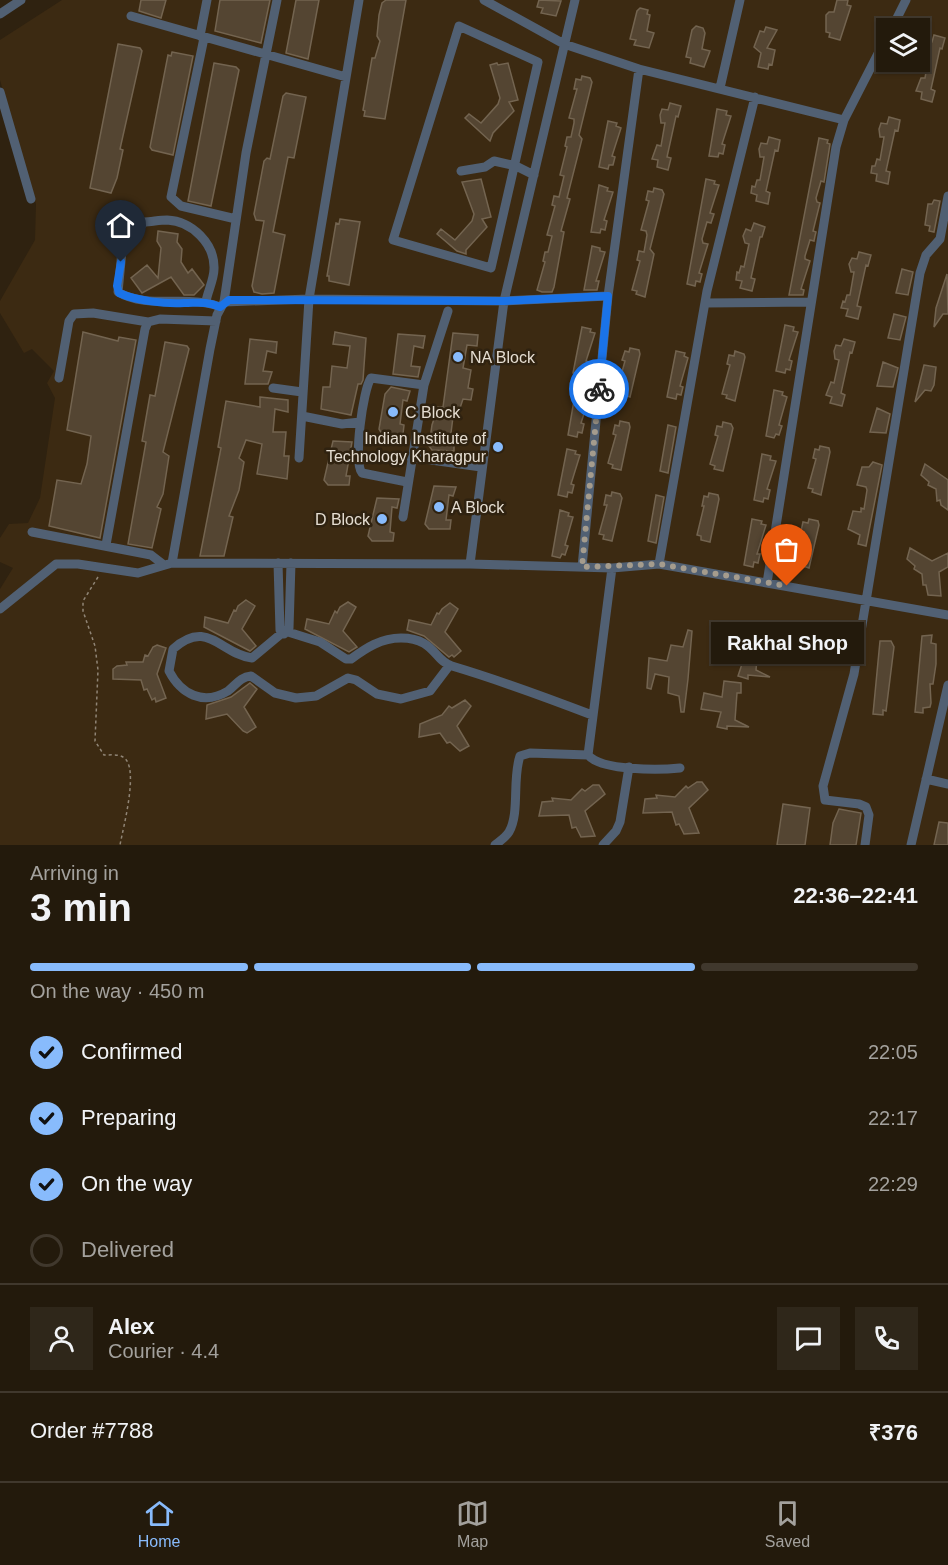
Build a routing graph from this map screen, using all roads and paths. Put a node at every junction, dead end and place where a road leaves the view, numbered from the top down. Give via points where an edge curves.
1 (21, 0) edge
2 (207, 0) edge
3 (277, 0) edge
4 (359, 0) edge
5 (484, 0) edge
6 (575, 0) edge
7 (740, 0) edge
8 (906, 0) edge
9 (503, 5) edge
10 (0, 14) edge
11 (131, 16) dead end
12 (897, 18) edge
13 (202, 37) junction
14 (564, 44) junction
15 (265, 55) junction
16 (876, 58) edge
17 (639, 69) junction
18 (346, 77) junction
19 (720, 88) junction
20 (0, 92) edge
21 (755, 97) junction
22 (844, 120) junction
23 (516, 166) junction
24 (461, 171) dead end
25 (534, 175) junction
26 (948, 196) edge
27 (31, 199) dead end
28 (236, 219) junction
29 (944, 239) edge
30 (608, 296) junction
31 (309, 299) junction
32 (206, 301) junction
33 (504, 301) junction
34 (811, 302) junction
35 (705, 303) junction
36 (222, 305) junction
37 (448, 311) dead end
38 (216, 321) junction
39 (148, 322) junction
40 (58, 378) dead end
41 (424, 385) junction
42 (273, 388) dead end
43 (302, 392) junction
44 (302, 416) junction
45 (360, 422) junction
46 (410, 457) junction
47 (299, 458) dead end
48 (481, 467) junction
49 (407, 482) junction
50 (403, 517) dead end
51 (32, 531) dead end
52 (106, 545) junction
53 (278, 562) junction
54 (291, 563) junction
55 (168, 564) junction
56 (470, 564) junction
57 (659, 564) junction
58 (582, 567) junction
59 (104, 568) junction
60 (612, 568) junction
61 (767, 583) junction
62 (866, 599) junction
63 (0, 609) edge
64 (948, 615) edge
65 (285, 633) junction
66 (252, 658) junction
67 (351, 659) junction
68 (449, 666) junction
69 (251, 676) junction
70 (353, 678) junction
71 (948, 685) edge
72 (592, 715) junction
73 (588, 755) junction
74 (629, 767) junction
75 (680, 768) dead end
76 (926, 779) junction
77 (948, 784) edge
78 (120, 845) edge
79 (495, 845) edge
80 (603, 845) edge
81 (866, 845) edge
82 (910, 845) edge

1 - 10 street
2 - 13 street
3 - 15 street
4 - 18 street
5 - 9 street
6 - 14 street
7 - 19 street
8 - 12 street
9 - 14 street
11 - 13 street
13 - 15 street
13 - 28 street via 171,197 181,206
14 - 17 street
14 - 25 street
15 - 18 street
15 - 28 street
16 - 22 street
17 - 19 street
17 - 30 street
18 - 31 street
19 - 21 street
20 - 27 street
21 - 22 street
21 - 35 street
22 - 34 street via 834,157
23 - 23 street via 491,268 393,240 459,26 538,62
23 - 24 street via 494,161 485,167
23 - 25 street
25 - 33 street
26 - 29 street
28 - 36 street
29 - 62 street via 926,255 920,273
30 - 33 street
30 - 58 street
31 - 33 street
31 - 36 street
31 - 43 street
32 - 32 street via 182,303 128,297 118,292 122,251 140,224 167,220 182,224 204,239 214,270
32 - 36 street
33 - 48 street
34 - 35 street
34 - 61 street
35 - 57 street
36 - 38 street
37 - 41 street
38 - 39 street
38 - 55 street
39 - 40 street via 93,313 74,314 69,321
39 - 52 street
41 - 45 street via 370,378
41 - 46 street
42 - 43 street
43 - 44 street
44 - 45 street via 342,424
44 - 47 street
45 - 49 street via 358,460 362,473
46 - 48 street
46 - 49 street
48 - 56 street
49 - 50 street
51 - 52 street
52 - 55 street via 151,555
53 - 54 street
53 - 55 street
53 - 65 street
54 - 56 street
54 - 65 street
55 - 59 street via 138,573
56 - 58 street
57 - 60 street
57 - 61 street
58 - 60 street
59 - 63 street via 56,564
59 - 78 path via 83,601 83,611 95,646 98,670 95,741 104,755 121,755 126,759 131,773
60 - 72 street
61 - 62 street
62 - 64 street
62 - 81 street via 852,682 822,794 832,803 866,807
65 - 66 street
65 - 67 street via 320,642 342,658
66 - 69 street
66 - 69 street via 241,657 218,641 200,636 181,642 173,649 169,662 169,671 179,688 199,697 224,693
67 - 68 street via 377,642 402,638 432,647
67 - 70 street
68 - 70 street via 430,691 410,698 377,694
68 - 72 street via 482,673
69 - 70 street via 276,693 296,698 316,696 341,680
71 - 76 street
72 - 73 street
73 - 74 street via 598,762
73 - 79 street via 520,756 511,827
74 - 75 street
74 - 80 street via 620,822
76 - 77 street
76 - 82 street

